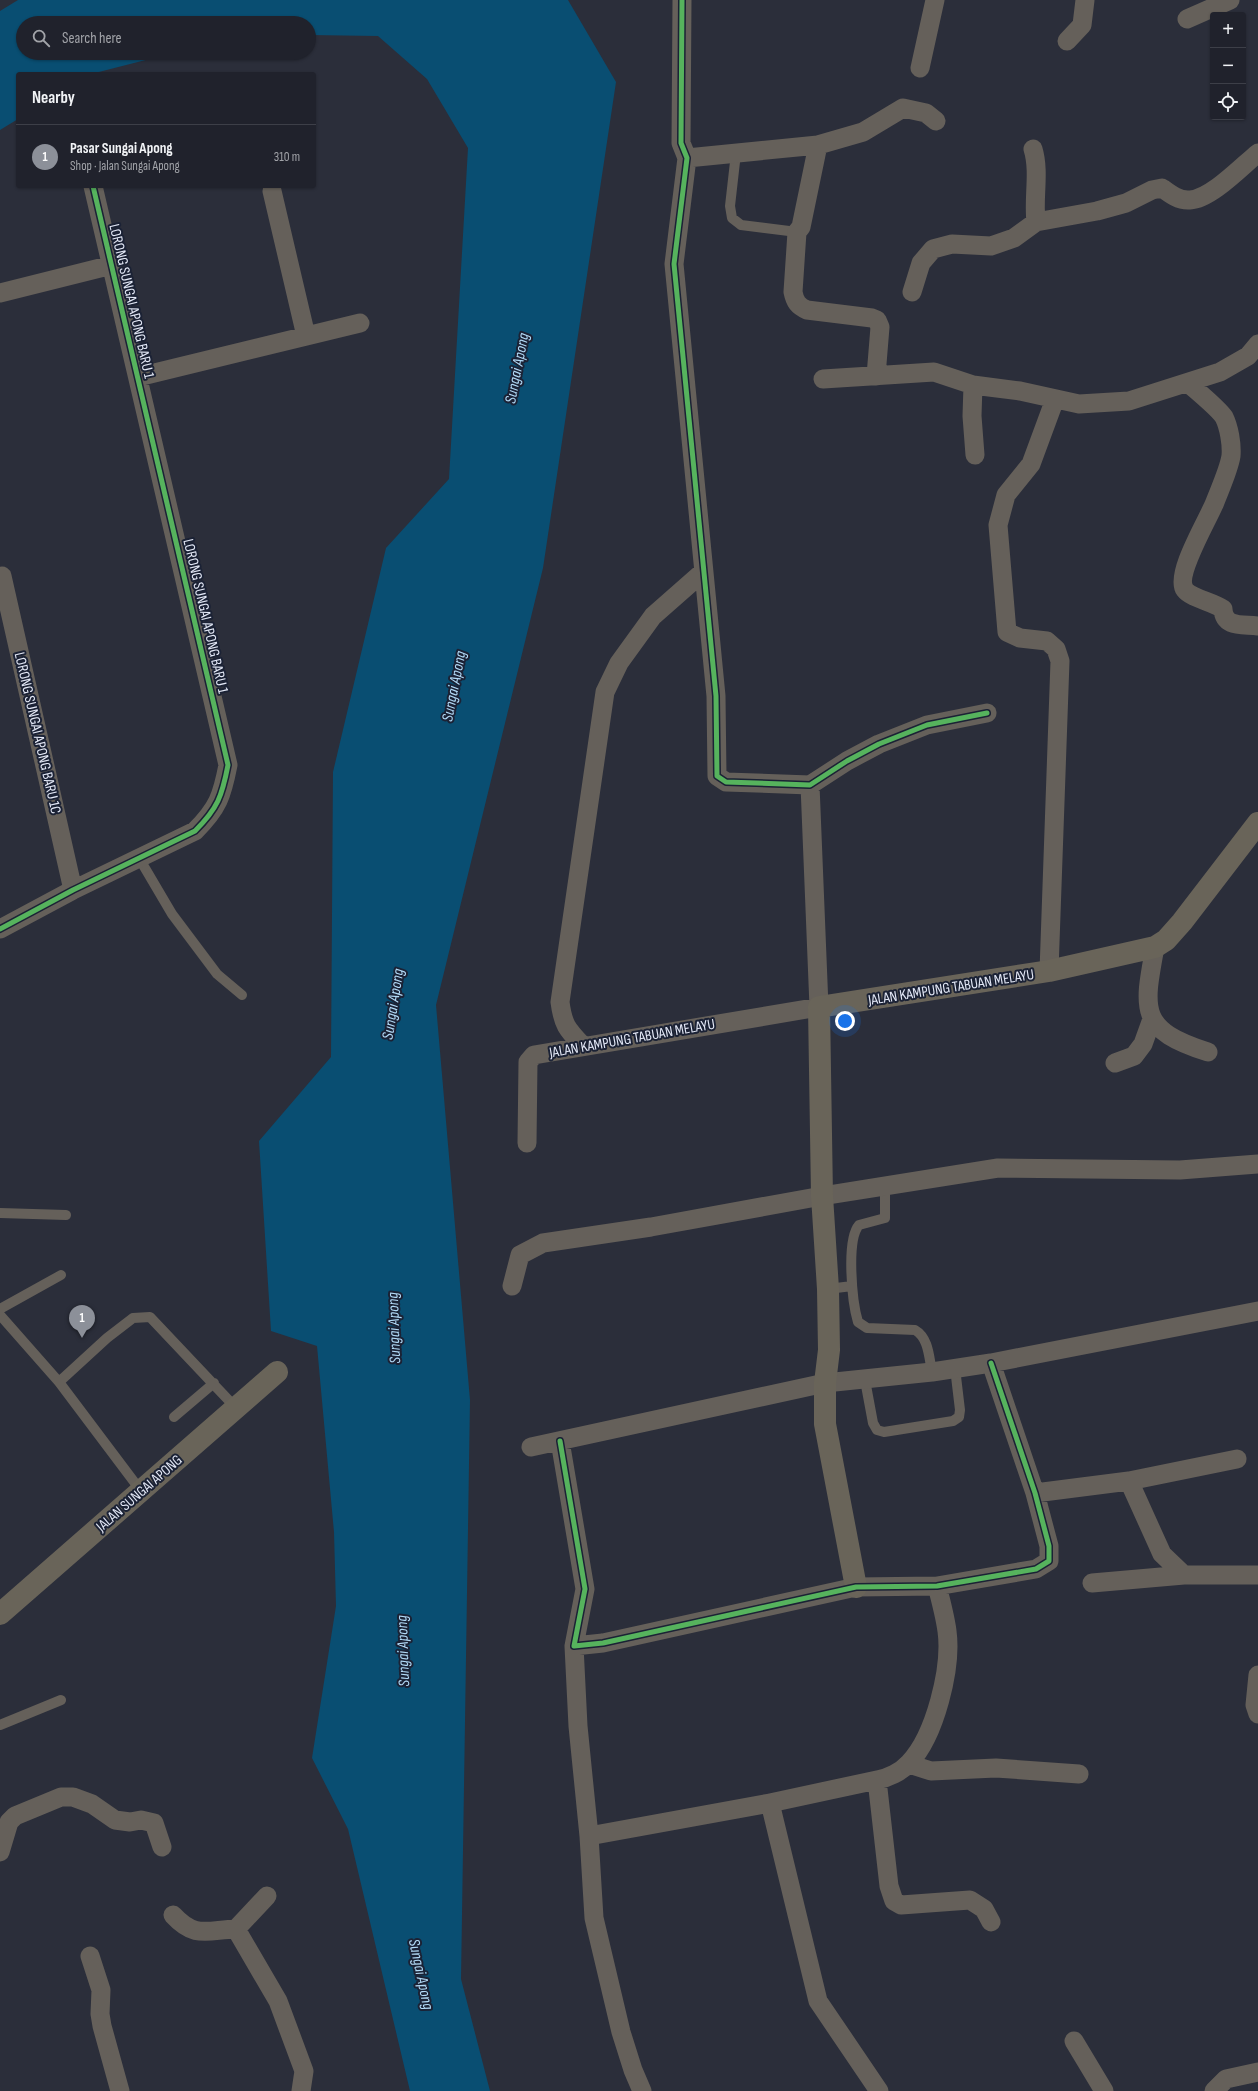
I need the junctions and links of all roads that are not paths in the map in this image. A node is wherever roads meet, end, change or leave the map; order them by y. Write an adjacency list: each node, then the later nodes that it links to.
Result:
1 (682, 0): 13 (street)
2 (935, 0): 7 (street)
3 (1085, 0): 6 (street)
4 (1230, 0): 5 (street)
5 (1187, 19)
6 (1067, 41)
7 (920, 68)
8 (936, 121): 9 (street)
9 (818, 144): 11 (street); 17 (street)
10 (1033, 149): 16 (street)
11 (736, 153): 13 (street); 17 (lane)
12 (1258, 153): 16 (street)
13 (687, 158): 31 (street)
14 (93, 188): 18 (street, LORONG SUNGAI APONG BARU 1)
15 (272, 191): 22 (street)
16 (1036, 222): 20 (street)
17 (797, 232): 24 (street)
18 (112, 265): 19 (street); 25 (street, LORONG SUNGAI APONG BARU 1)
19 (0, 292)
20 (912, 292)
21 (360, 322): 22 (street)
22 (306, 336): 25 (street)
23 (1258, 344): 27 (street)
24 (876, 376): 26 (street); 28 (street)
25 (138, 377): 37 (street, LORONG SUNGAI APONG BARU 1)
26 (823, 379)
27 (1188, 383): 29 (street); 33 (street)
28 (973, 385): 29 (street); 30 (street)
29 (1056, 399): 41 (street)
30 (975, 455)
31 (703, 572): 35 (street); 45 (street)
32 (2, 576): 38 (street, LORONG SUNGAI APONG BARU 1C)
33 (1258, 626)
34 (987, 713): 35 (street)
35 (810, 785): 43 (street)
36 (1258, 823): 40 (street, JALAN KAMPUNG TABUAN MELAYU)
37 (139, 858): 38 (street, LORONG SUNGAI APONG BARU 1); 42 (lane)
38 (73, 890): 39 (street, LORONG SUNGAI APONG BARU 1)
39 (0, 929)
40 (1155, 947): 41 (street, JALAN KAMPUNG TABUAN MELAYU); 44 (street)
41 (1049, 972): 43 (street, JALAN KAMPUNG TABUAN MELAYU)
42 (242, 995)
43 (819, 1007): 45 (street, JALAN KAMPUNG TABUAN MELAYU); 51 (street)
44 (1152, 1018): 46 (street); 47 (street)
45 (583, 1046): 48 (street, JALAN KAMPUNG TABUAN MELAYU)
46 (1208, 1052)
47 (1115, 1063)
48 (527, 1143)
49 (1258, 1164): 50 (street)
50 (885, 1186): 51 (street); 56 (lane)
51 (822, 1196): 55 (street); 57 (street)
52 (0, 1213): 53 (lane)
53 (66, 1215)
54 (61, 1275): 58 (lane)
55 (512, 1286)
56 (852, 1286): 57 (lane); 64 (lane)
57 (828, 1290): 67 (street)
58 (0, 1309)
59 (1258, 1311): 61 (street)
60 (0, 1315): 66 (lane)
61 (991, 1363): 62 (street); 76 (street)
62 (955, 1368): 64 (street); 65 (lane)
63 (277, 1372): 69 (street, JALAN SUNGAI APONG)
64 (932, 1372): 65 (street)
65 (865, 1380): 67 (street)
66 (59, 1382): 68 (lane); 75 (lane)
67 (825, 1382): 71 (street); 81 (street)
68 (214, 1383): 69 (lane); 70 (lane)
69 (236, 1408): 75 (street, JALAN SUNGAI APONG)
70 (174, 1417)
71 (560, 1441): 72 (street); 83 (street)
72 (531, 1447)
73 (1237, 1459): 74 (street)
74 (1129, 1481): 76 (street); 77 (street)
75 (141, 1491): 82 (street, JALAN SUNGAI APONG)
76 (1036, 1493): 80 (street)
77 (1184, 1575): 78 (street); 79 (street)
78 (1258, 1576)
79 (1092, 1584)
80 (937, 1586): 81 (street); 88 (street)
81 (856, 1587): 83 (street)
82 (0, 1614)
83 (574, 1646): 92 (street)
84 (1258, 1675): 86 (street)
85 (61, 1700): 87 (lane)
86 (1258, 1714)
87 (0, 1724)
88 (909, 1764): 89 (street); 90 (street)
89 (1079, 1774)
90 (877, 1780): 91 (street); 97 (street)
91 (770, 1803): 92 (street); 105 (street)
92 (590, 1836): 104 (street)
93 (162, 1847): 94 (street)
94 (0, 1852)
95 (267, 1896): 98 (street)
96 (173, 1915): 98 (street)
97 (991, 1922)
98 (236, 1929): 103 (street)
99 (90, 1956): 102 (street)
100 (1074, 2041): 106 (street)
101 (1258, 2072): 107 (street)
102 (120, 2091)
103 (301, 2091)
104 (642, 2091)
105 (878, 2091)
106 (1104, 2091)
107 (1214, 2091)

